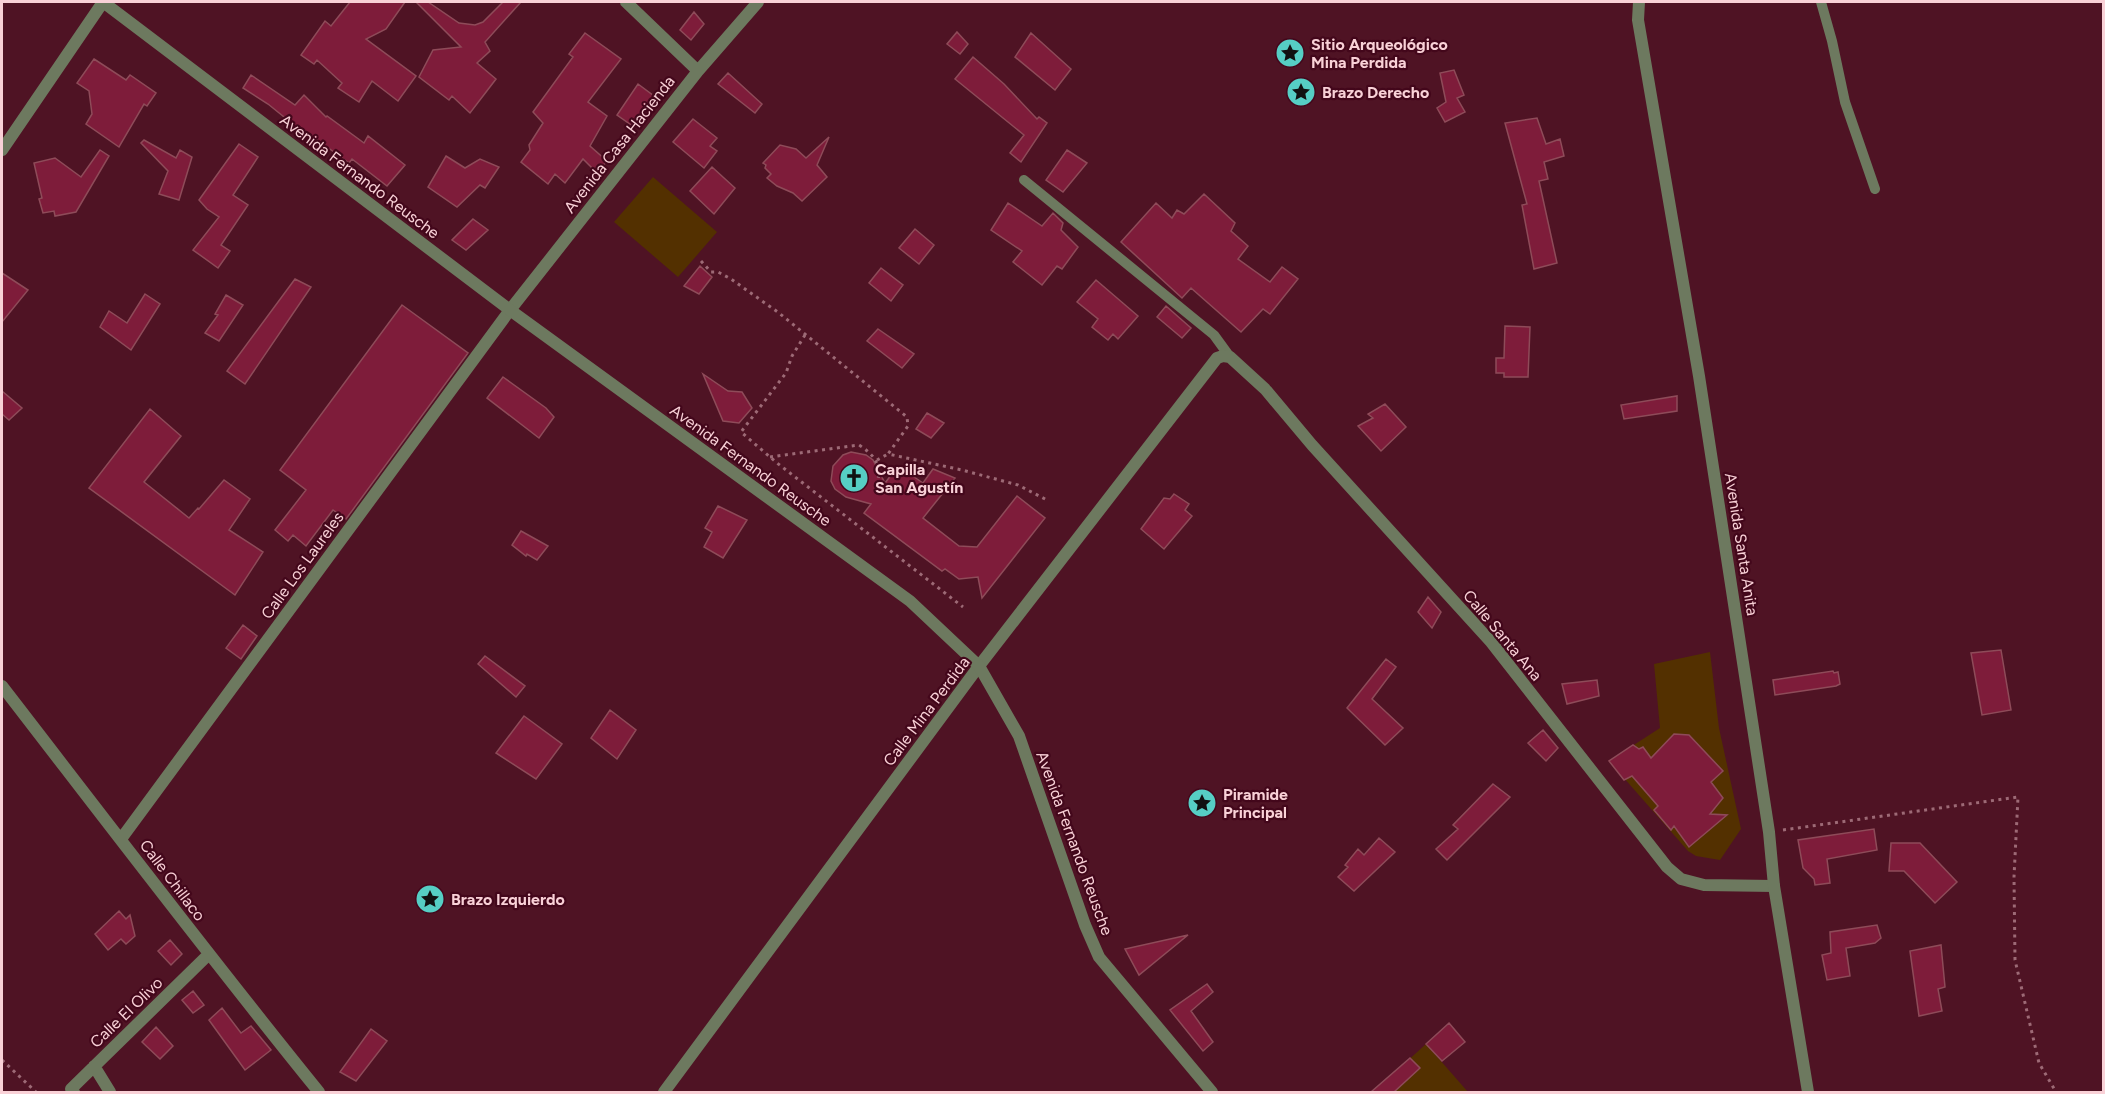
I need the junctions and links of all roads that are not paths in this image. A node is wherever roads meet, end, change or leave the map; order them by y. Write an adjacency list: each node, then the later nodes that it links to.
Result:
1 (103, 2): 7 (street); 10 (street, Avenida Fernando Reusche)
2 (626, 2): 6 (street)
3 (758, 2): 6 (street, Avenida Casa Hacienda)
4 (1639, 2): 15 (street, Avenida Santa Anita)
5 (1821, 2): 9 (lane)
6 (698, 71): 10 (street, Avenida Casa Hacienda)
7 (2, 150)
8 (1024, 180): 11 (lane)
9 (1875, 189)
10 (510, 310): 12 (street, Avenida Fernando Reusche); 14 (street, Calle Los Laureles)
11 (1227, 357): 12 (street, Calle Mina Perdida); 15 (street, Calle Santa Ana)
12 (980, 666): 21 (street, Calle Mina Perdida); 22 (street, Avenida Fernando Reusche)
13 (2, 686): 14 (street, Calle Chillaco)
14 (121, 839): 16 (street, Calle Chillaco)
15 (1774, 886): 23 (street, Avenida Santa Anita)
16 (208, 955): 17 (street, Calle El Olivo); 20 (street, Calle Chillaco)
17 (94, 1066): 18 (street, Calle El Olivo); 19 (street)
18 (71, 1091)
19 (110, 1092)
20 (319, 1092)
21 (664, 1092)
22 (1212, 1092)
23 (1809, 1092)

